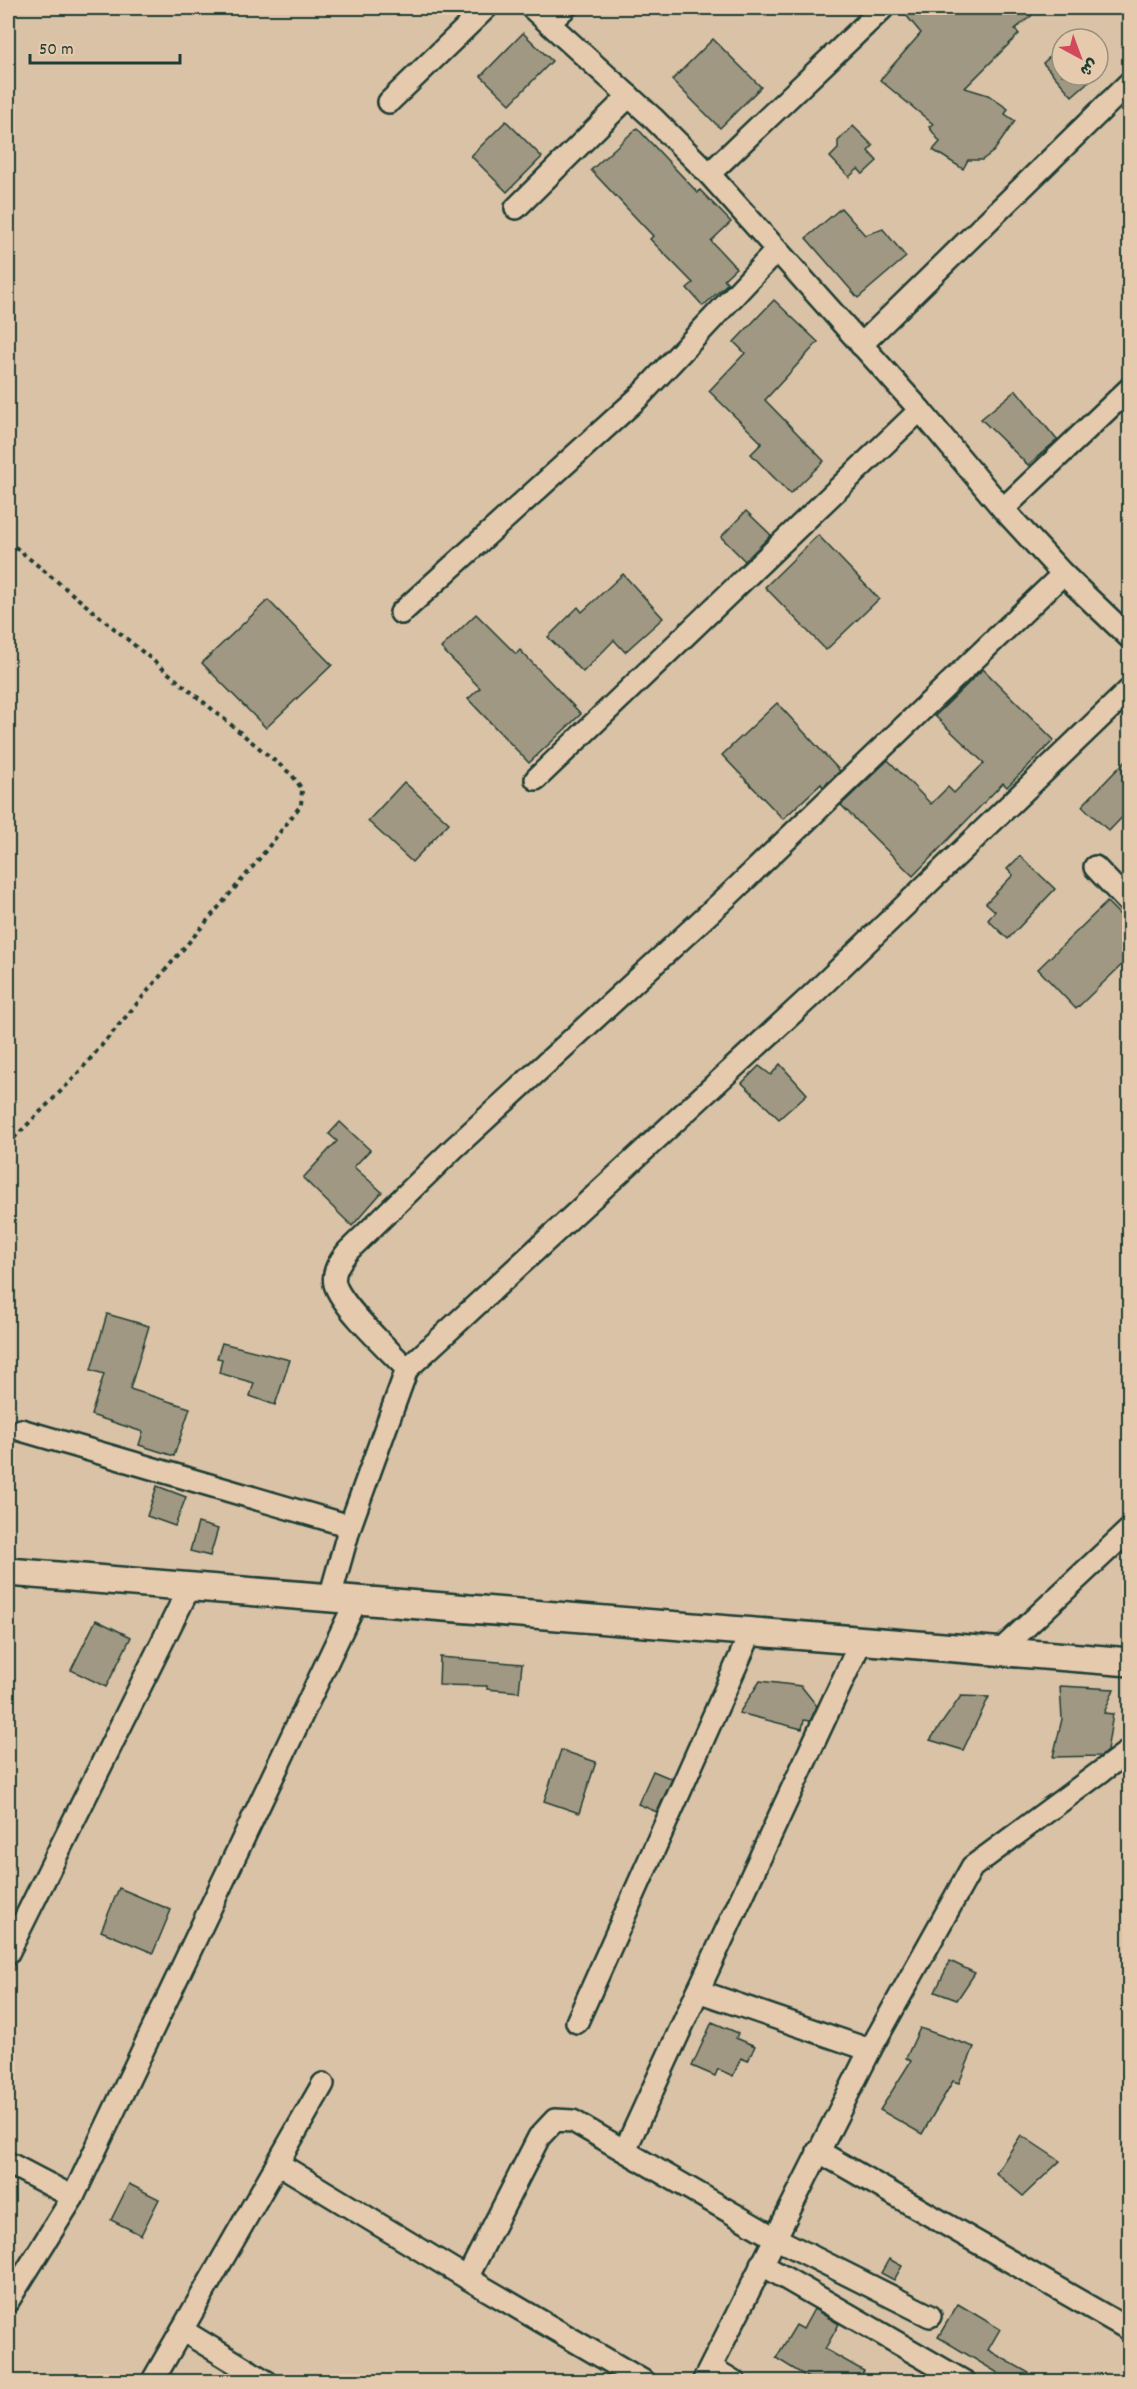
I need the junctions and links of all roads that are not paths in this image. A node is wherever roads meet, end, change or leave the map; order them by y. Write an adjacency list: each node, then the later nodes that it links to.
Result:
1 (486, 8): 8 (street)
2 (532, 8): 5 (street)
3 (565, 8): 5 (street)
4 (883, 8): 9 (street)
5 (549, 23): 7 (street)
6 (1130, 82): 12 (street)
7 (629, 96): 9 (street); 10 (street)
8 (389, 102)
9 (709, 174): 11 (street)
10 (516, 208)
11 (777, 251): 12 (street); 17 (street)
12 (861, 345): 14 (street)
13 (1130, 388): 15 (street)
14 (920, 410): 15 (street); 20 (street)
15 (1003, 509): 16 (street)
16 (1063, 574): 18 (street); 23 (street)
17 (401, 613)
18 (1130, 638)
19 (1130, 689): 23 (street)
20 (536, 779)
21 (1095, 867): 22 (street)
22 (1130, 904)
23 (407, 1369): 25 (street)
24 (21, 1430): 25 (street)
25 (350, 1526): 29 (street)
26 (1130, 1529): 33 (street)
27 (8, 1572): 28 (main road)
28 (190, 1586): 29 (main road); 36 (street)
29 (330, 1597): 30 (main road)
30 (357, 1599): 31 (main road); 45 (street)
31 (751, 1632): 32 (main road); 38 (street)
32 (861, 1641): 33 (main road); 37 (street)
33 (1000, 1651): 34 (main road)
34 (1130, 1662)
35 (1130, 1750): 39 (street)
36 (8, 1953)
37 (698, 1991): 39 (street); 41 (street)
38 (577, 2022)
39 (870, 2050): 42 (street)
40 (323, 2084): 44 (street)
41 (625, 2150): 46 (street); 48 (street)
42 (818, 2151): 46 (street); 52 (street)
43 (8, 2163): 45 (street)
44 (279, 2164): 48 (street); 51 (street)
45 (73, 2197): 49 (street)
46 (775, 2238): 47 (street); 50 (street)
47 (761, 2264): 53 (street); 58 (street)
48 (467, 2278): 56 (street)
49 (8, 2301)
50 (930, 2316)
51 (182, 2330): 54 (street); 55 (street)
52 (1130, 2330)
53 (708, 2375): 57 (street)
54 (152, 2382)
55 (267, 2382)
56 (645, 2382)
57 (735, 2382)
58 (964, 2382)

